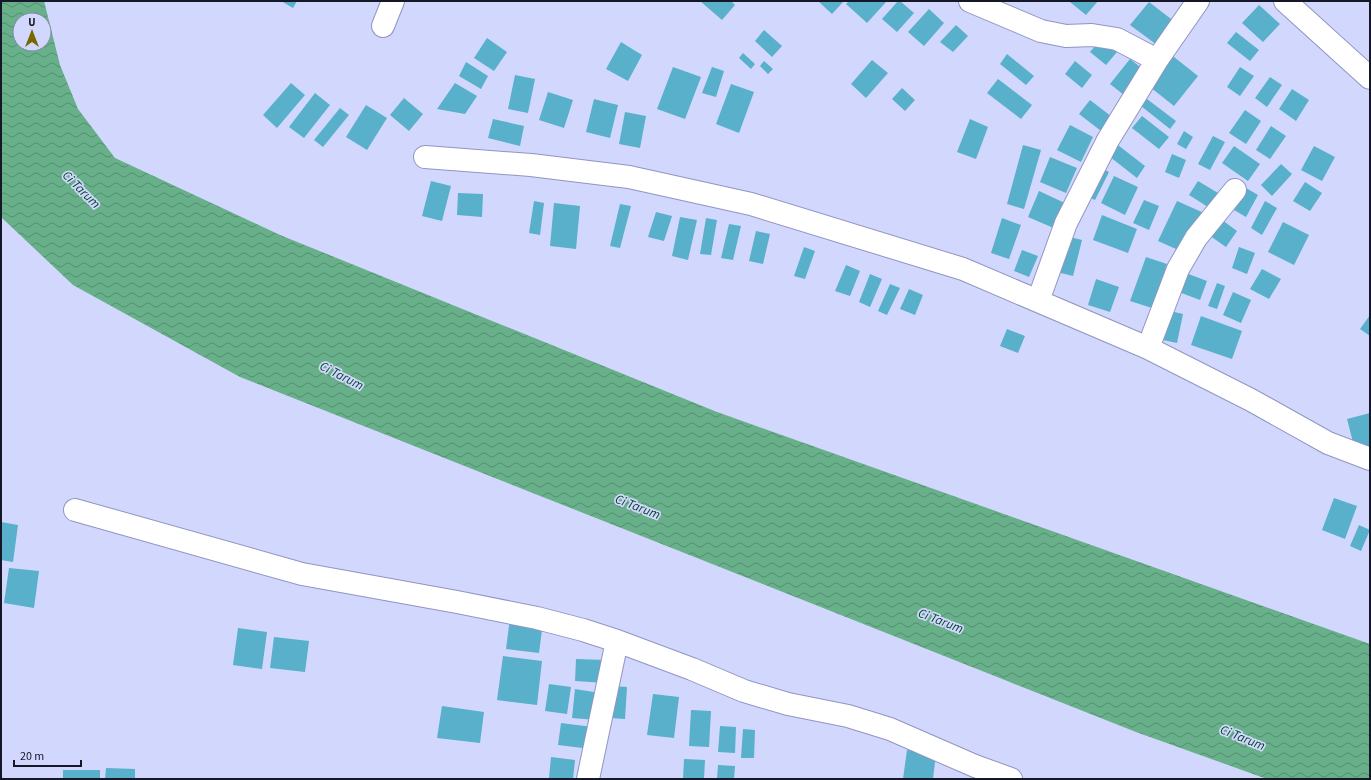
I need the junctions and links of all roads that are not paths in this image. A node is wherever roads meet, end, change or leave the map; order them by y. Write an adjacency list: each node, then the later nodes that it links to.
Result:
1 (393, 1): 5 (street)
2 (970, 1): 6 (street)
3 (1198, 1): 6 (street)
4 (1285, 1): 7 (street)
5 (383, 26)
6 (1157, 60): 10 (street)
7 (1370, 78)
8 (425, 158): 10 (street)
9 (1235, 190): 11 (street)
10 (1038, 301): 11 (street)
11 (1148, 348): 12 (street)
12 (1370, 459)
13 (75, 510): 14 (street)
14 (618, 641): 15 (street); 16 (street)
15 (588, 779)
16 (1011, 779)

